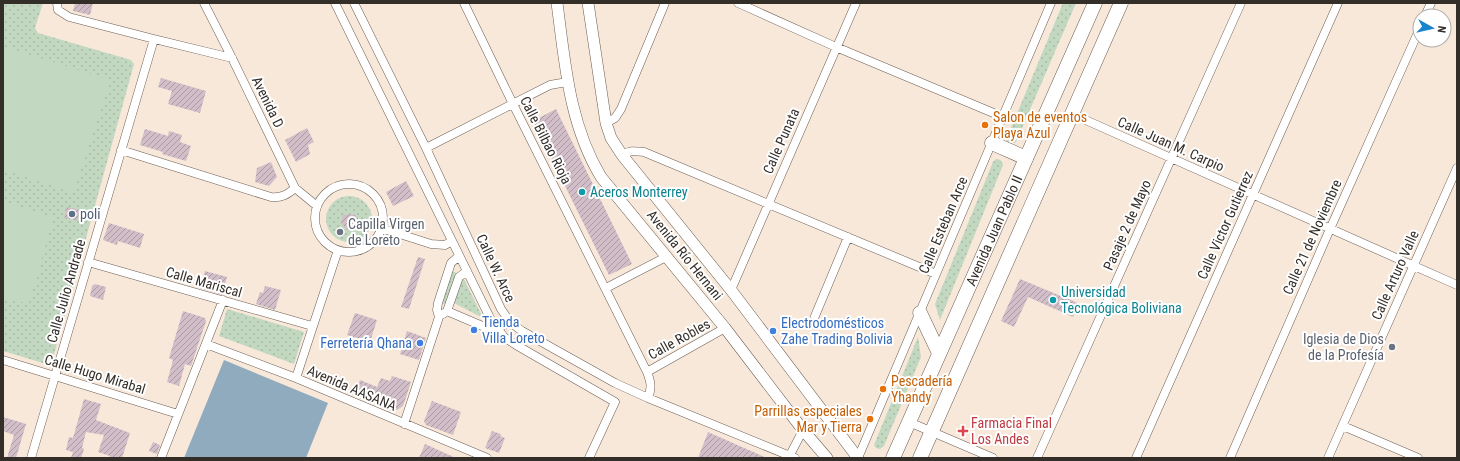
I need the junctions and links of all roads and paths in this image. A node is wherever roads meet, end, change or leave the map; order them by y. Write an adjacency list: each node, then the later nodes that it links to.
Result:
1 (57, 3): 16 (street)
2 (335, 3): 39 (street, Calle W. Arce)
3 (354, 3): 26 (street, Calle W. Arce)
4 (464, 3): 21 (street, Calle Bilbao Rioja)
5 (557, 3): 20 (street, Avenida Río Hernani)
6 (588, 3): 24 (street, Avenida Río Hernani)
7 (665, 3): 24 (street)
8 (738, 3): 18 (street)
9 (856, 3): 18 (street, Calle Punata)
10 (1051, 3): 23 (street, Calle Esteban Arce)
11 (1095, 3): 29 (highway, Avenida Juan Pablo II)
12 (1121, 3): 22 (highway, Avenida Juan Pablo II)
13 (1241, 3): 30 (street, Pasaje 2 de Mayo)
14 (1338, 3): 33 (street, Calle Victor Gutierrez)
15 (205, 4): 19 (street, Avenida D)
16 (154, 39): 19 (street); 27 (street, Calle Julio Andrade)
17 (1412, 46): 37 (street, Calle 21 de Noviembre)
18 (836, 47): 23 (street); 34 (street, Calle Punata)
19 (232, 58): 32 (street, Avenida D)
20 (567, 82): 21 (street); 42 (street, Avenida Río Hernani)
21 (513, 104): 26 (street); 48 (street, Calle Bilbao Rioja)
22 (1072, 114): 30 (street, Calle Juan M. Carpio); 71 (highway, Avenida Juan Pablo II)
23 (1003, 117): 25 (street, Calle Esteban Arce)
24 (606, 123): 28 (street, Avenida Río Hernani)
25 (992, 143): 29 (highway); 46 (street, Calle Esteban Arce)
26 (426, 148): 55 (street, Calle W. Arce)
27 (121, 150): 32 (street); 43 (street, Calle Julio Andrade)
28 (622, 155): 34 (street); 49 (street, Avenida Río Hernani)
29 (1026, 158): 60 (highway, Avenida Juan Pablo II)
30 (1171, 158): 33 (street, Calle Juan M. Carpio); 82 (street, Pasaje 2 de Mayo)
31 (1457, 168): 44 (street, Calle Arturo Valle)
32 (295, 188): 35 (street, Avenida D)
33 (1253, 194): 37 (street, Calle Juan M. Carpio); 83 (street, Calle Victor Gutierrez)
34 (768, 204): 38 (street); 49 (street, Calle Punata)
35 (317, 206): 36 (street); 40 (street)
36 (381, 228): 39 (street); 40 (street)
37 (1330, 229): 44 (street, Calle Juan M. Carpio); 84 (street, Calle 21 de Noviembre)
38 (848, 237): 46 (street); 53 (street)
39 (452, 242): 41 (street, Calle W. Arce)
40 (338, 250): 56 (street)
41 (460, 256): 45 (street, Calle W. Arce); 54 (street)
42 (666, 257): 48 (street); 58 (street, Avenida Río Hernani)
43 (88, 262): 50 (street, Calle Mariscal); 63 (street, Calle Julio Andrade)
44 (1414, 266): 47 (street, Calle Juan M. Carpio); 69 (street, Calle Arturo Valle)
45 (467, 271): 51 (street); 57 (street, Calle W. Arce)
46 (936, 274): 52 (street, Calle Esteban Arce)
47 (1457, 285)
48 (606, 288): 62 (street, Calle Bilbao Rioja)
49 (731, 290): 78 (street, Avenida Río Hernani)
50 (223, 300): 56 (street, Calle Mariscal); 59 (street)
51 (447, 311): 54 (street); 57 (street)
52 (920, 313): 60 (highway); 78 (street, Calle Esteban Arce)
53 (815, 316)
54 (439, 317): 68 (street)
55 (510, 322): 57 (street); 65 (street, Calle W. Arce)
56 (312, 326): 64 (street)
57 (497, 328): 76 (street, Calle W. Arce)
58 (725, 328): 62 (street, Calle Robles); 70 (street, Avenida Río Hernani)
59 (206, 344): 64 (street, Avenida AASANA); 66 (street)
60 (939, 353): 67 (highway, Avenida Juan Pablo II)
61 (3, 360): 63 (street, Calle Hugo Mirabal)
62 (647, 372): 65 (street, Calle Bilbao Rioja)
63 (55, 376): 66 (street, Calle Hugo Mirabal); 73 (street, Calle Julio Andrade)
64 (296, 378): 68 (street, Avenida AASANA)
65 (648, 398): 72 (street, Calle W. Arce)
66 (178, 414): 74 (street)
67 (909, 422): 71 (street); 79 (highway, Avenida Juan Pablo II)
68 (404, 424): 75 (street, Avenida AASANA)
69 (1343, 426): 85 (street, Calle Arturo Valle); 86 (street)
70 (803, 430): 72 (street); 77 (street, Avenida Río Hernani)
71 (931, 432): 80 (highway, Avenida Juan Pablo II); 81 (street)
72 (792, 457)
73 (31, 458)
74 (161, 458)
75 (487, 458)
76 (589, 458)
77 (826, 458)
78 (858, 458)
79 (893, 458)
80 (920, 458)
81 (993, 458)
82 (1037, 458)
83 (1136, 458)
84 (1230, 458)
85 (1328, 458)
86 (1418, 458)

